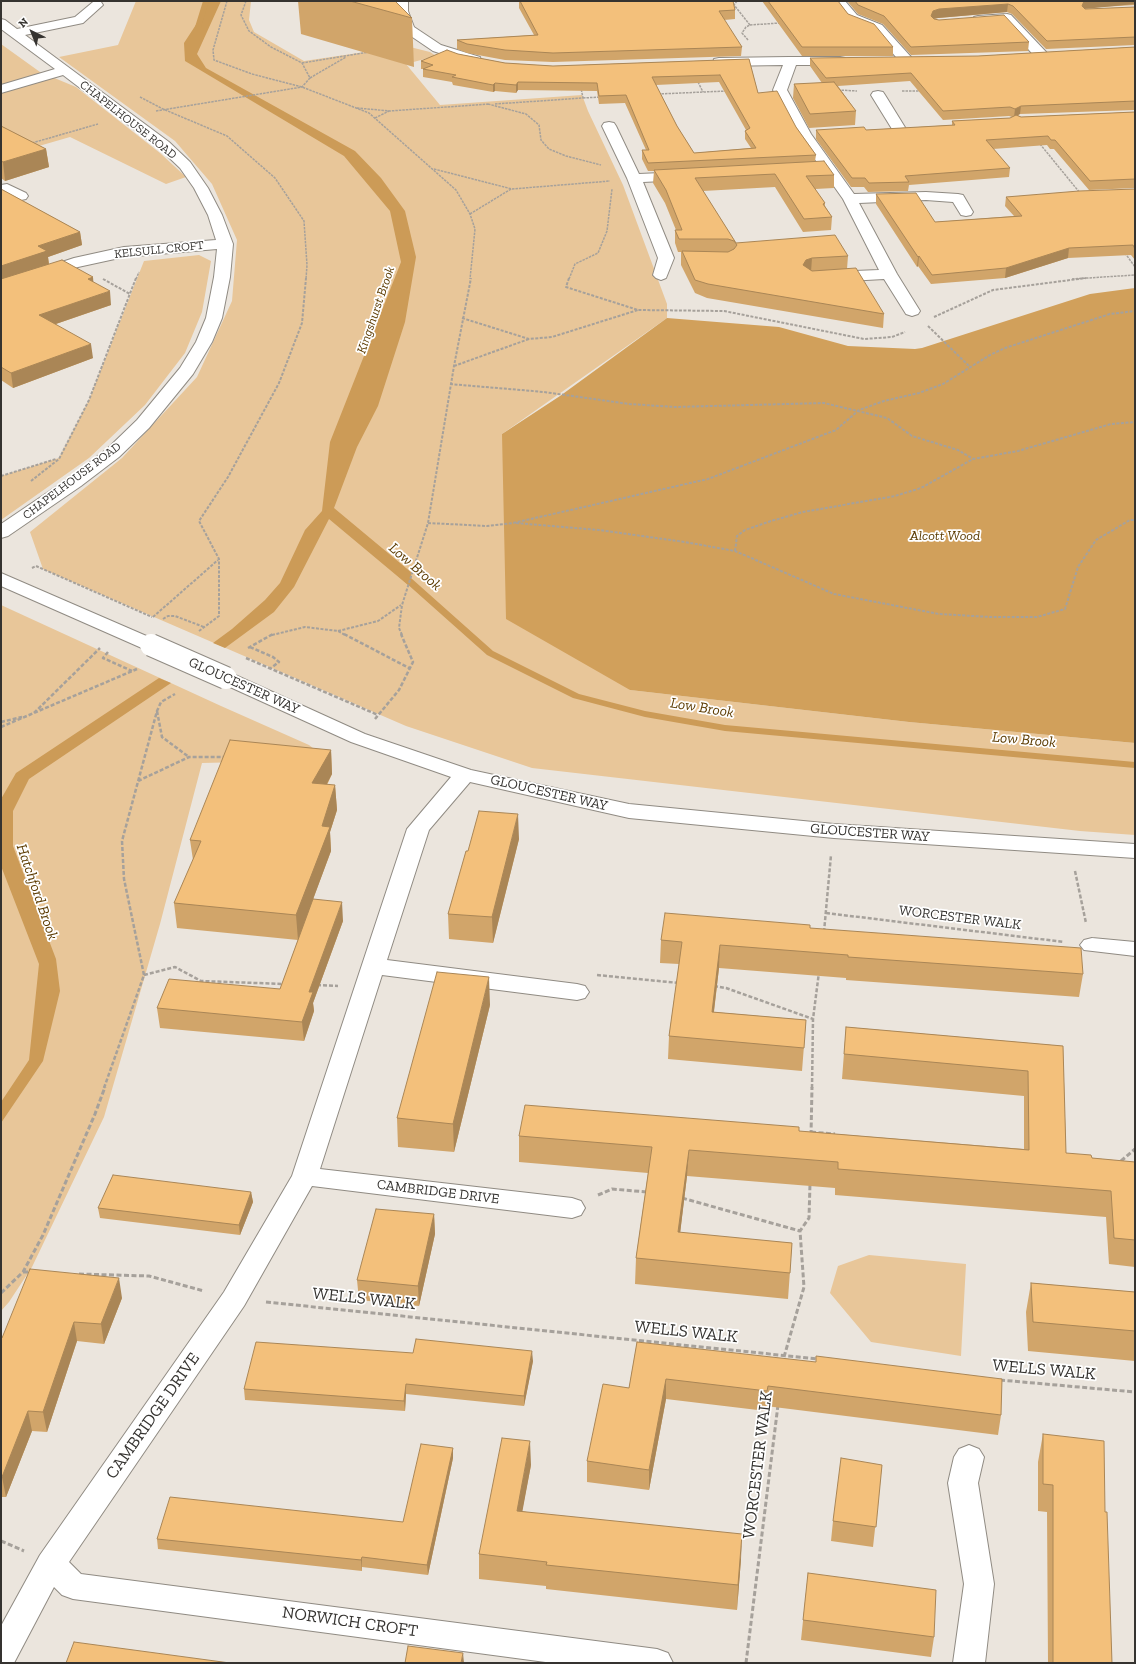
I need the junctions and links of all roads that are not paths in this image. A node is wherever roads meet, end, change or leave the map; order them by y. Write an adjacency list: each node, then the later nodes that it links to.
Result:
1 (838, 1): 12 (street)
2 (97, 5): 7 (street)
3 (402, 6): 4 (street); 16 (street)
4 (388, 12)
5 (969, 21): 10 (street)
6 (1, 23): 7 (street, CHAPELHOUSE ROAD)
7 (14, 33): 18 (street, CHAPELHOUSE ROAD)
8 (1057, 55): 10 (street)
9 (1028, 56): 10 (street)
10 (1042, 56)
11 (891, 60): 12 (street)
12 (906, 60): 13 (street)
13 (922, 60)
14 (789, 61): 15 (street); 17 (street); 26 (street)
15 (852, 61)
16 (485, 62)
17 (688, 63)
18 (64, 71): 19 (street); 35 (street, CHAPELHOUSE ROAD)
19 (1, 89)
20 (878, 95): 21 (street)
21 (896, 123): 23 (street); 24 (street)
22 (609, 126): 30 (street)
23 (914, 128)
24 (883, 130)
25 (820, 133): 26 (street)
26 (804, 134): 27 (street)
27 (828, 168): 28 (street); 33 (street)
28 (812, 169)
29 (696, 175): 30 (street)
30 (634, 178): 36 (street)
31 (1, 190): 32 (street)
32 (21, 196)
33 (850, 199): 34 (street); 39 (street)
34 (966, 212)
35 (226, 244): 42 (street, KELSULL CROFT); 44 (street, CHAPELHOUSE ROAD)
36 (666, 258): 37 (street); 40 (street)
37 (681, 258)
38 (1, 274): 42 (street)
39 (889, 274): 41 (street); 43 (street)
40 (661, 275)
41 (819, 278)
42 (8, 284)
43 (912, 311)
44 (1, 532)
45 (1, 578): 46 (street, GLOUCESTER WAY, bridge)
46 (465, 775): 47 (street, GLOUCESTER WAY); 50 (street, CAMBRIDGE DRIVE)
47 (1135, 851)
48 (1092, 945): 49 (street)
49 (1135, 949)
50 (370, 977): 51 (street); 52 (street, CAMBRIDGE DRIVE)
51 (577, 992)
52 (305, 1176): 53 (street, CAMBRIDGE DRIVE); 55 (street, CAMBRIDGE DRIVE)
53 (572, 1208)
54 (969, 1457): 58 (street)
55 (51, 1564): 56 (street, CAMBRIDGE DRIVE); 57 (street, NORWICH CROFT)
56 (1, 1656)
57 (657, 1663)
58 (970, 1663)

